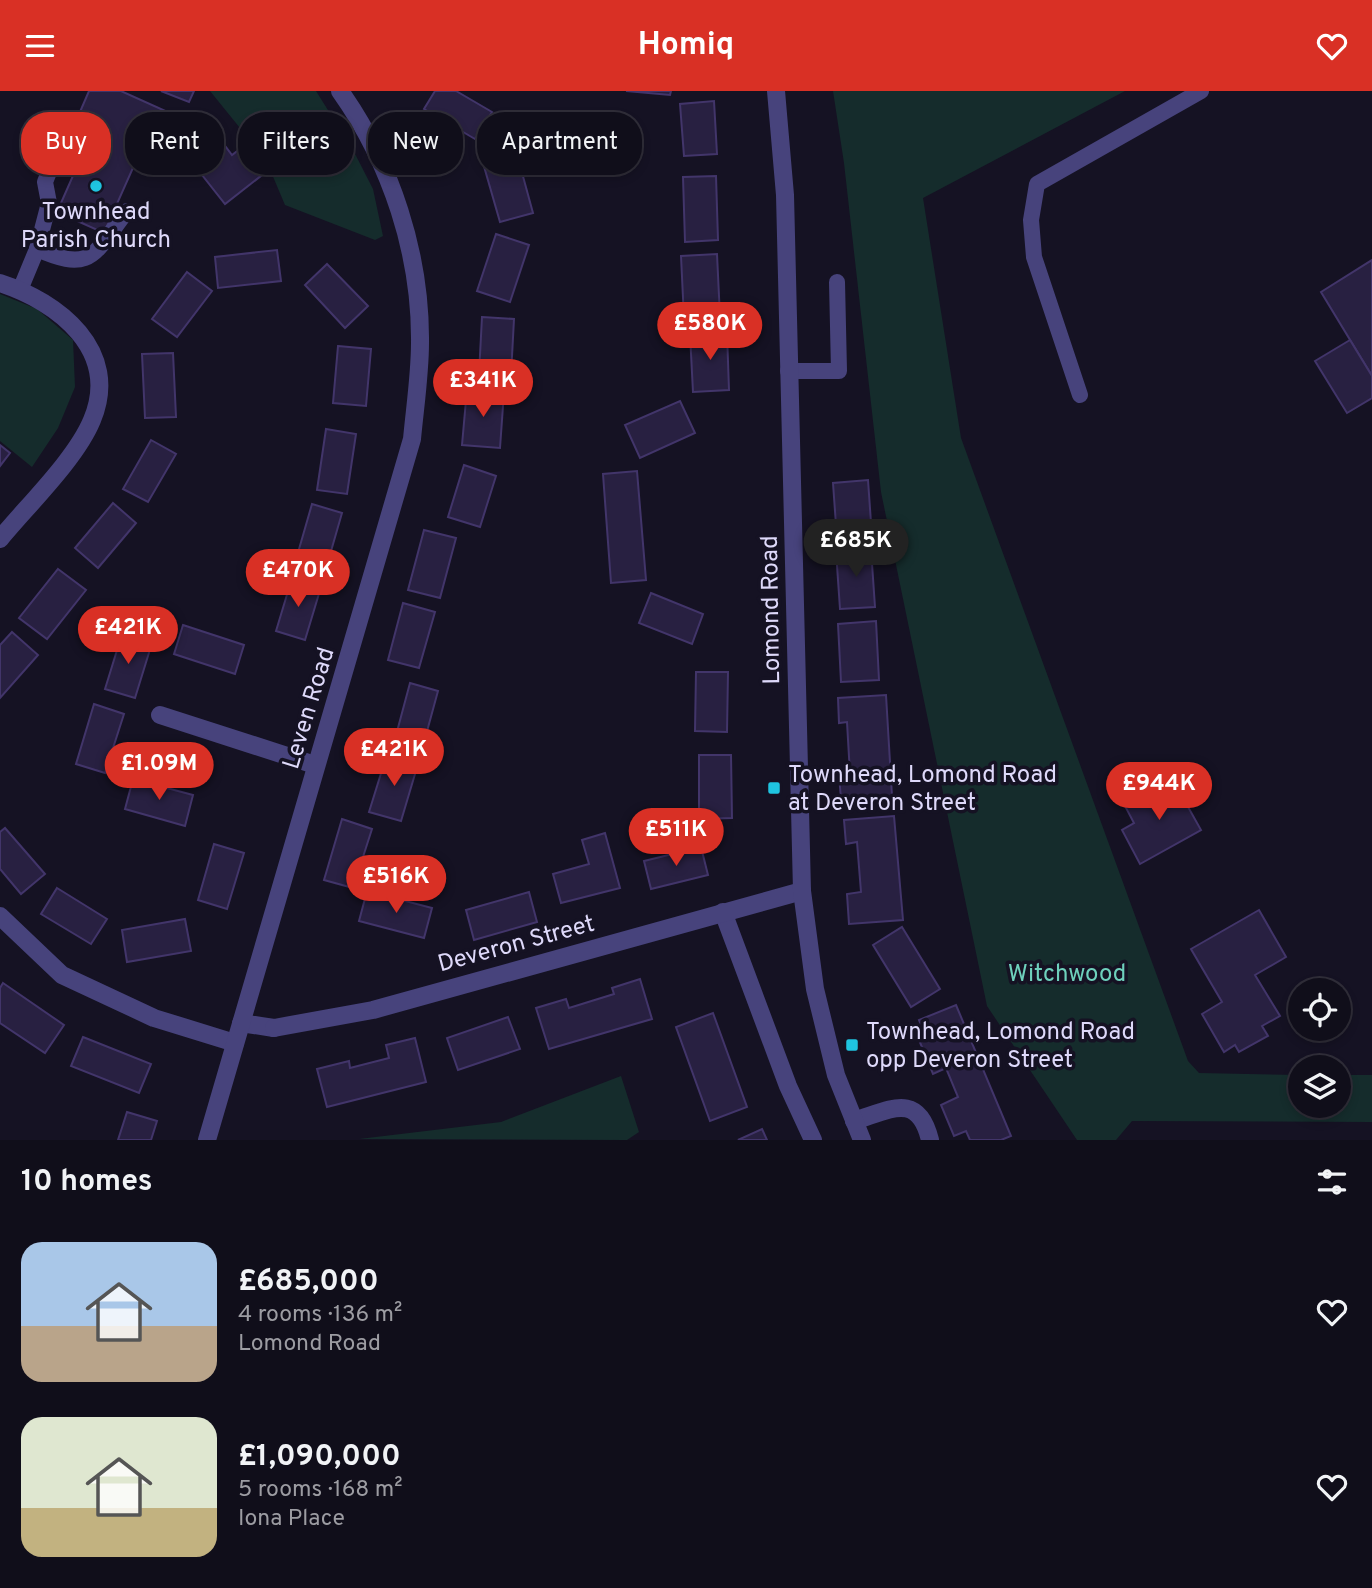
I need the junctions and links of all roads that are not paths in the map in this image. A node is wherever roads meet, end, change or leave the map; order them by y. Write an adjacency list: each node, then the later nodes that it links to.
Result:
1 (340, 91): 14 (street, Leven Road)
2 (776, 91): 10 (street, Lomond Road)
3 (1201, 91): 11 (lane)
4 (48, 175): 6 (lane)
5 (127, 211): 6 (lane)
6 (37, 249): 9 (lane)
7 (837, 282): 10 (lane)
8 (0, 283): 9 (street)
9 (20, 290): 12 (street)
10 (788, 371): 15 (street, Lomond Road)
11 (1080, 395)
12 (0, 539)
13 (160, 715): 14 (street)
14 (315, 765): 18 (street, Leven Road)
15 (802, 891): 16 (street, Deveron Street); 20 (street, Lomond Road)
16 (723, 912): 18 (street, Deveron Street); 22 (street)
17 (0, 916): 19 (street)
18 (241, 1023): 19 (street, Leven Road)
19 (235, 1043): 21 (street, Leven Road)
20 (855, 1122): 23 (street, Lomond Road); 24 (street)
21 (207, 1140)
22 (813, 1140)
23 (862, 1140)
24 (930, 1140)

